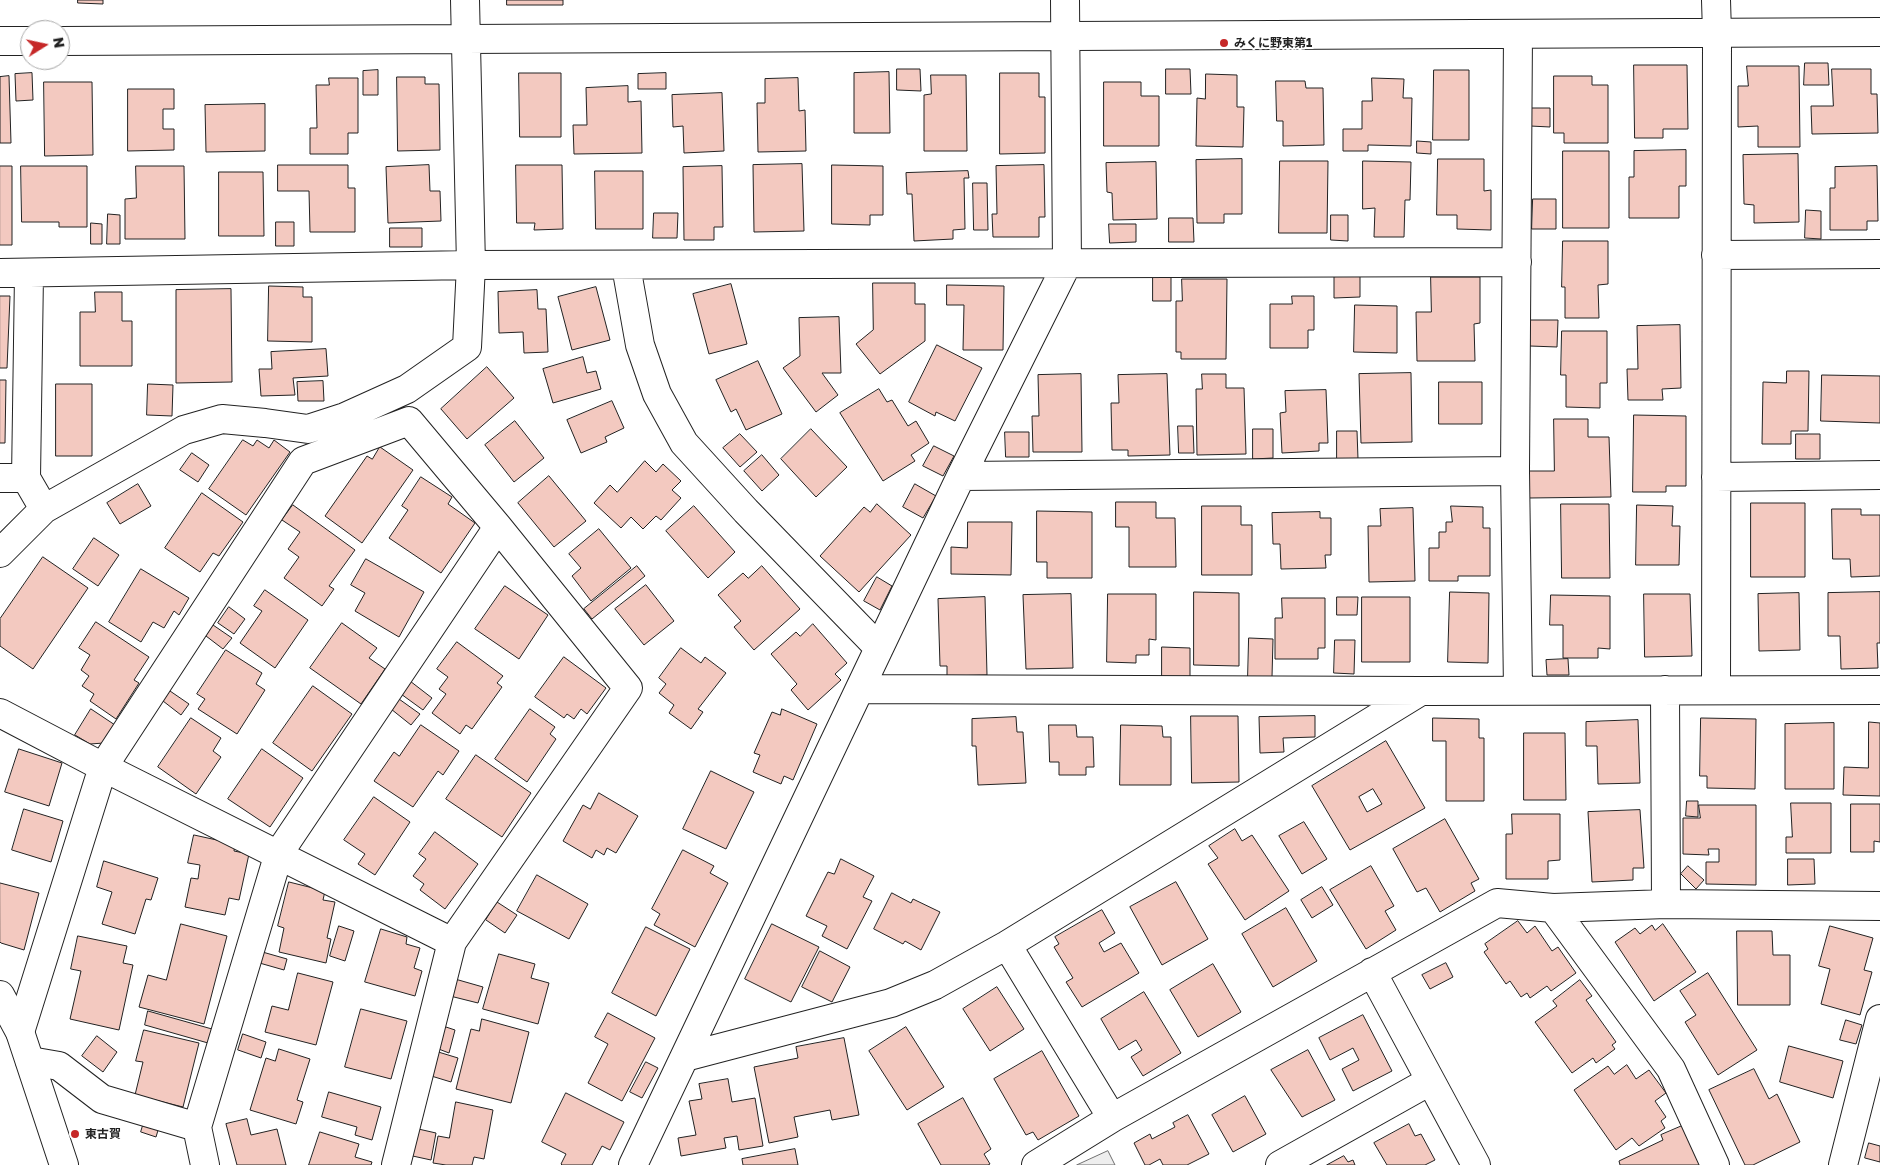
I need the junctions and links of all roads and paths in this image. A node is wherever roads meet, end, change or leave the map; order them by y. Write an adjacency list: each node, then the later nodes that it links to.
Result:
1 (465, 0): 8 (street)
2 (1065, 0): 7 (street)
3 (1716, 0): 5 (street)
4 (1880, 32): 5 (street)
5 (1717, 33): 6 (street); 13 (street)
6 (1518, 34): 7 (street); 14 (street)
7 (1065, 36): 8 (street); 15 (street)
8 (465, 39): 11 (street); 16 (street)
9 (0, 41): 10 (street)
10 (20, 41)
11 (70, 41)
12 (1880, 254): 13 (street)
13 (1716, 255): 23 (street)
14 (1517, 262): 15 (street); 20 (street)
15 (1067, 264): 17 (street); 22 (street)
16 (471, 266): 17 (street); 19 (street); 25 (street)
17 (626, 266): 28 (street)
18 (0, 273): 19 (street)
19 (29, 274): 24 (street)
20 (1515, 471): 22 (street); 30 (street)
21 (1880, 475): 23 (street)
22 (961, 476): 28 (street)
23 (1716, 477): 32 (street)
24 (13, 478): 25 (street)
25 (44, 508): 27 (street)
26 (498, 528): 36 (street); 37 (street); 41 (street)
27 (0, 553)
28 (880, 648): 29 (street)
29 (860, 689): 34 (street); 47 (street)
30 (1518, 690): 31 (street); 34 (street)
31 (1665, 690): 32 (street); 38 (street)
32 (1716, 690): 33 (street)
33 (1880, 690)
34 (1421, 691): 42 (street)
35 (0, 713): 36 (street)
36 (103, 767): 37 (street); 46 (street)
37 (278, 853): 41 (street); 51 (street)
38 (1666, 904): 39 (street); 40 (street)
39 (1880, 906)
40 (1553, 908): 43 (street); 59 (street)
41 (452, 942): 54 (street)
42 (1007, 945): 47 (street); 50 (street)
43 (1372, 972): 49 (street); 50 (street)
44 (0, 996): 46 (street)
45 (1880, 1019): 60 (street)
46 (20, 1032): 48 (street)
47 (685, 1057): 55 (street)
48 (30, 1061): 51 (street); 52 (street)
49 (1430, 1081): 57 (street); 58 (street)
50 (1112, 1118): 56 (street)
51 (197, 1127): 53 (street)
52 (64, 1165)
53 (206, 1165)
54 (396, 1165)
55 (633, 1165)
56 (1036, 1165)
57 (1280, 1165)
58 (1476, 1165)
59 (1715, 1165)
60 (1843, 1165)

